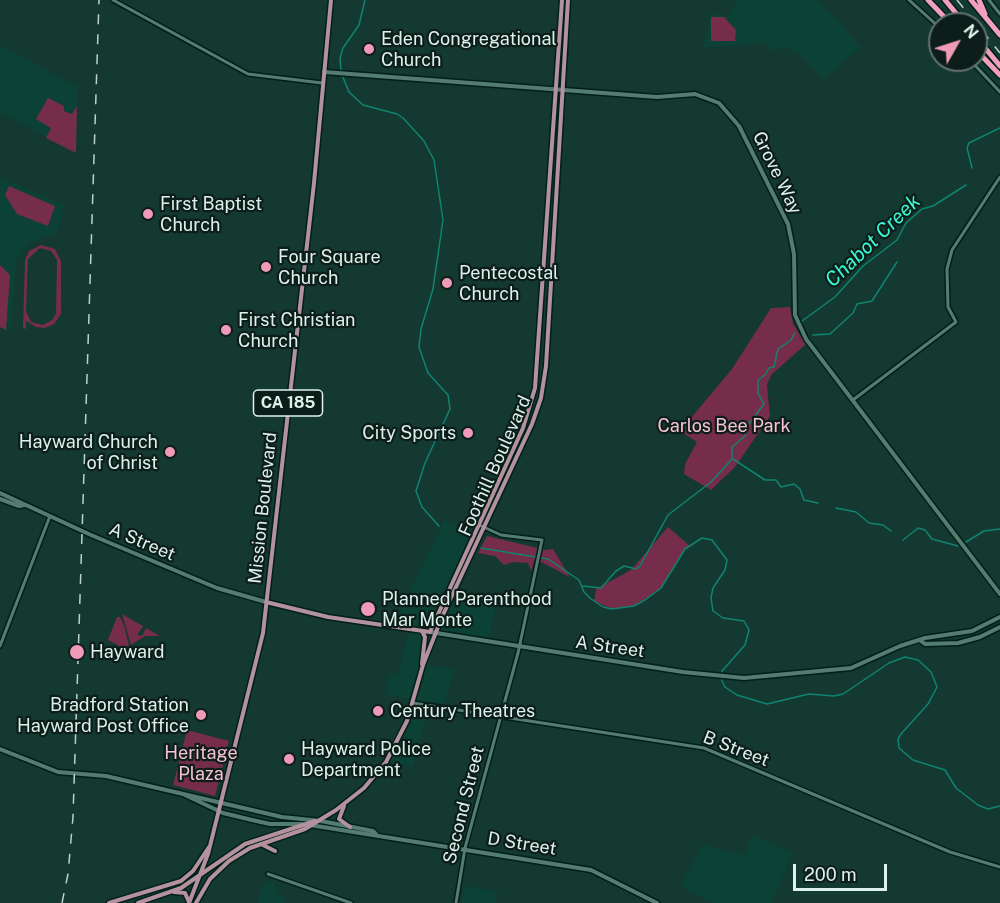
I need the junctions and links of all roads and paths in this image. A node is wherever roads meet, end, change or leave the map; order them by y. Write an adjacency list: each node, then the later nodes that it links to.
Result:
1 (113, 0): 23 (street)
2 (331, 0): 20 (main road, Mission Boulevard / CA 185)
3 (562, 0): 24 (main road, Foothill Boulevard)
4 (568, 0): 25 (main road, Foothill Boulevard)
5 (909, 0): 14 (street)
6 (928, 0): 10 (highway)
7 (945, 0): 11 (highway)
8 (971, 0): 12 (highway)
9 (990, 0): 13 (street)
10 (940, 12)
11 (955, 12)
12 (982, 12)
13 (1000, 14)
14 (928, 17)
15 (988, 19): 16 (highway)
16 (1000, 35)
17 (988, 52): 19 (highway)
18 (988, 62): 22 (highway)
19 (1000, 66)
20 (323, 72): 23 (main road, Mission Boulevard / CA 185); 24 (main road, Grove Way)
21 (981, 72): 26 (street)
22 (1000, 75)
23 (322, 83): 36 (main road, Mission Boulevard / CA 185)
24 (556, 89): 25 (main road, Grove Way); 33 (main road, Foothill Boulevard)
25 (564, 90): 28 (main road, Grove Way); 34 (main road, Foothill Boulevard)
26 (1000, 92)
27 (1000, 177): 28 (street)
28 (853, 400): 35 (main road, Grove Way)
29 (0, 493): 31 (main road, A Street)
30 (0, 499): 31 (main road, A Street)
31 (25, 505): 32 (main road, A Street)
32 (50, 516): 36 (main road, A Street); 42 (street)
33 (477, 524): 34 (street); 40 (main road, Foothill Boulevard)
34 (484, 526): 40 (main road, Foothill Boulevard); 43 (street, Second Street)
35 (1000, 594)
36 (266, 602): 39 (main road, A Street); 49 (main road, Mission Boulevard)
37 (1000, 617): 41 (main road, A Street)
38 (1000, 627): 41 (main road, A Street)
39 (422, 631): 40 (main road, A Street); 44 (main road)
40 (433, 632): 43 (main road, A Street); 44 (main road, Foothill Boulevard)
41 (921, 641): 43 (main road, A Street)
42 (0, 646)
43 (519, 647): 46 (street, Second Street)
44 (421, 673): 45 (main road, Foothill Boulevard)
45 (414, 703): 46 (street, B Street); 50 (main road, Foothill Boulevard)
46 (500, 716): 59 (street, Second Street); 61 (street, B Street)
47 (0, 749): 48 (main road, D Street)
48 (183, 794): 49 (main road, D Street); 51 (main road, D Street)
49 (220, 802): 51 (main road, Mission Boulevard); 52 (main road, D Street)
50 (344, 804): 52 (main road, Foothill Boulevard); 55 (main road)
51 (218, 809): 53 (main road, D Street); 57 (main road, Mission Boulevard)
52 (317, 821): 53 (main road, Foothill Boulevard); 54 (main road, Foothill Boulevard); 55 (main road, D Street)
53 (299, 824): 54 (main road, D Street); 62 (main road, Foothill Boulevard)
54 (311, 825): 56 (main road, D Street); 58 (main road, Foothill Boulevard)
55 (350, 827): 56 (main road, D Street)
56 (376, 834): 59 (main road, D Street)
57 (211, 844): 62 (main road, Mission Boulevard); 65 (main road)
58 (261, 844): 60 (main road); 69 (main road, Foothill Boulevard)
59 (465, 848): 71 (street, Second Street); 72 (main road, D Street)
60 (275, 851)
61 (1000, 867)
62 (202, 873): 64 (main road, Foothill Boulevard); 68 (main road, Mission Boulevard)
63 (268, 874): 70 (street)
64 (173, 892): 67 (main road, Foothill Boulevard); 68 (main road)
65 (141, 894): 66 (main road); 67 (street)
66 (109, 903)
67 (142, 903)
68 (189, 903)
69 (196, 903)
70 (351, 903)
71 (456, 903)
72 (657, 903)

